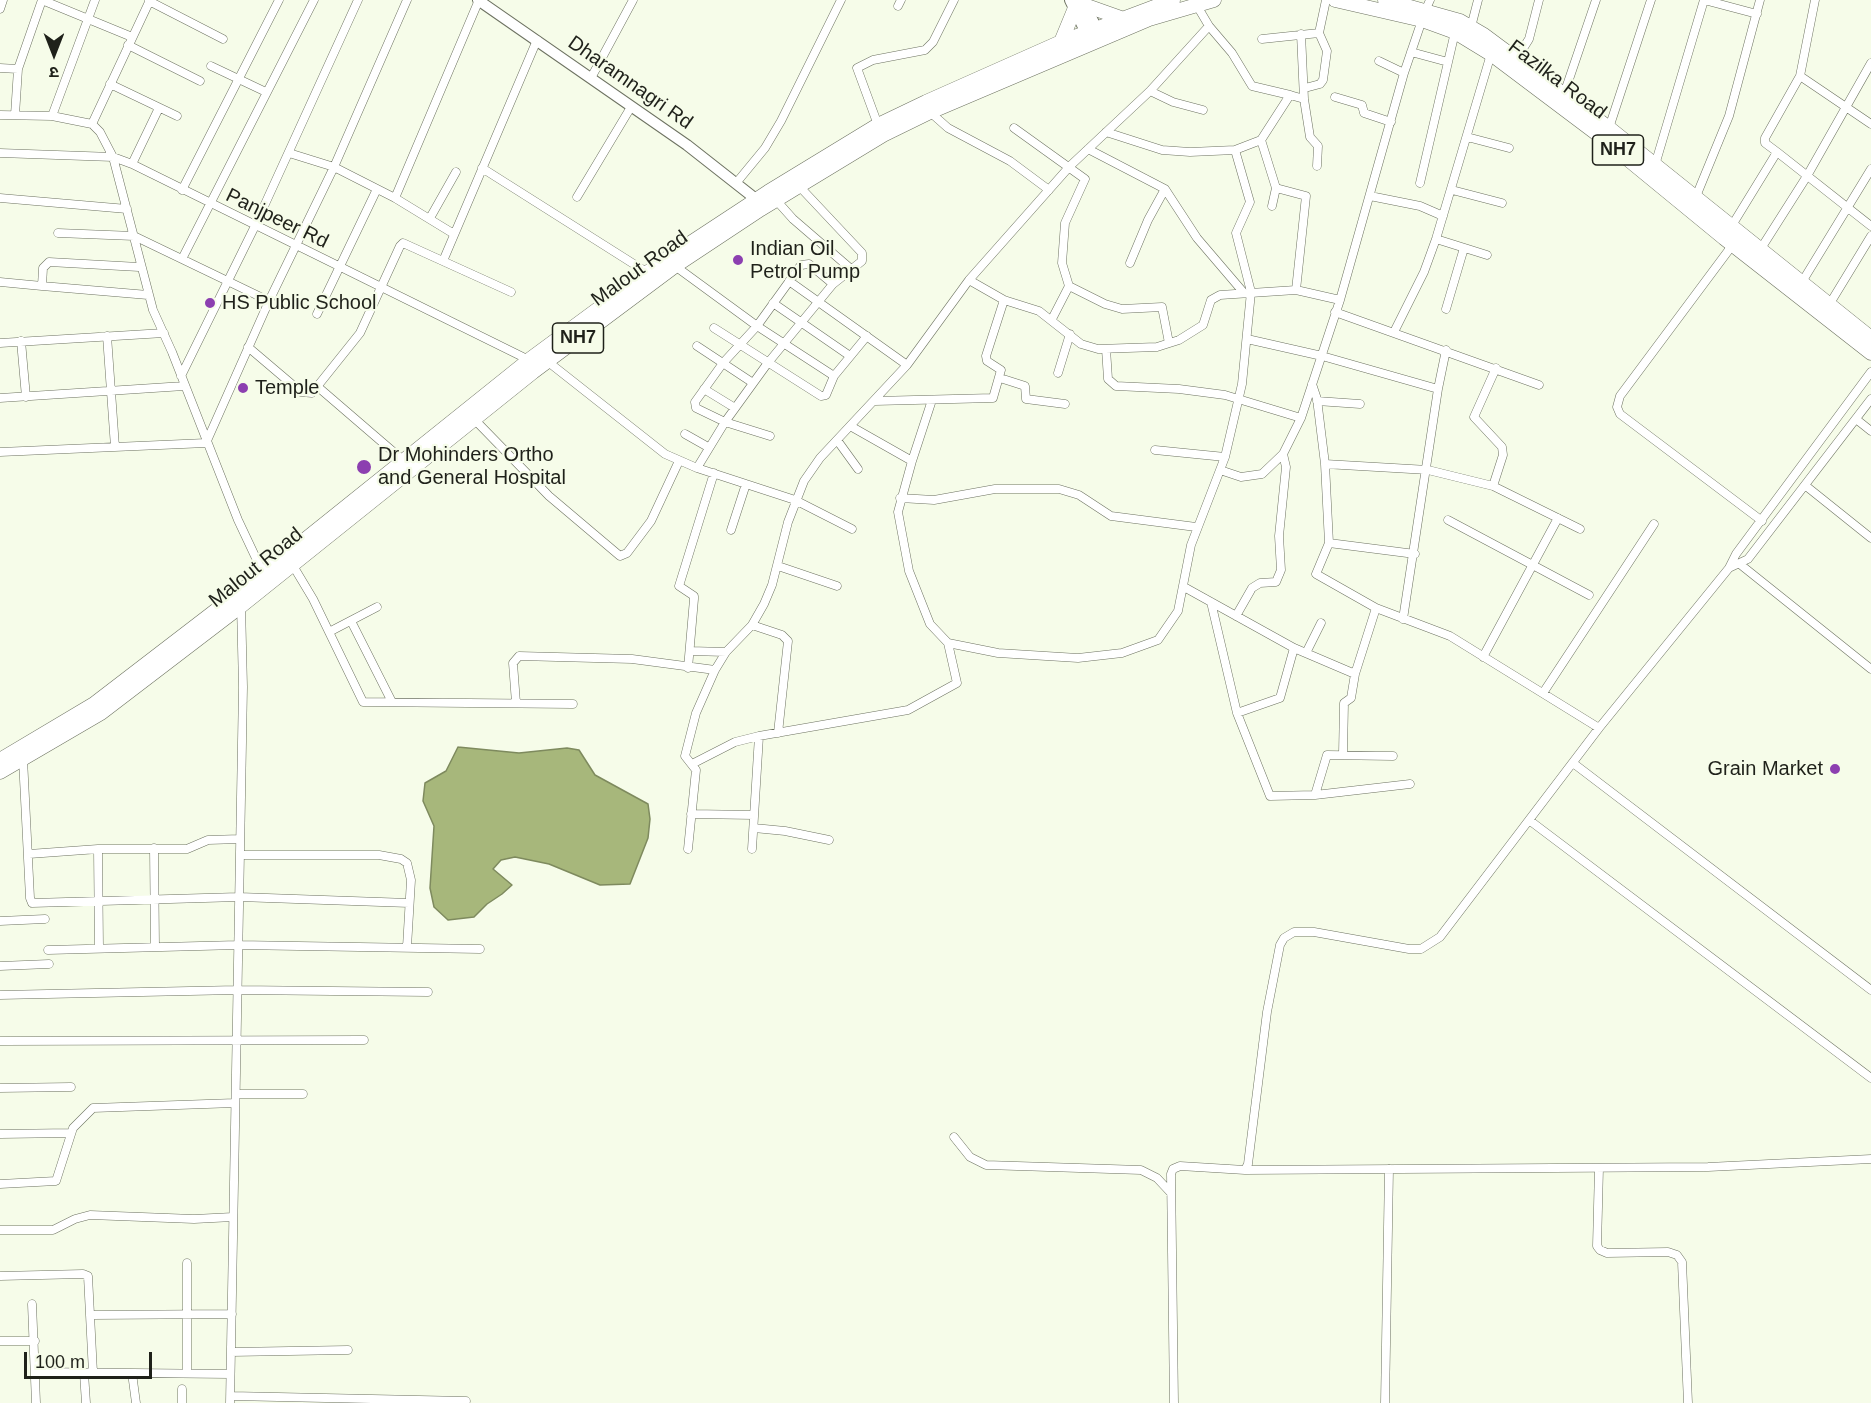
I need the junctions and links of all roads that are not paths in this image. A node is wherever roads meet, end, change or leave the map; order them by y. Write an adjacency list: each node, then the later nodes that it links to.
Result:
1 (3, 0): 26 (street)
2 (95, 0): 29 (street)
3 (279, 0): 55 (street)
4 (358, 0): 88 (street)
5 (407, 0): 94 (street)
6 (479, 0): 39 (street, Dharamnagri Rd); 111 (street)
7 (633, 0): 54 (street)
8 (841, 0): 99 (street)
9 (954, 0): 77 (street)
10 (1173, 0): 30 (highway, Malout Road / NH7)
11 (1214, 0): 25 (highway, Malout Road / NH7)
12 (1326, 0): 34 (street)
13 (1335, 0): 27 (highway, Fazilka Road / NH7)
14 (1385, 0): 27 (highway, Fazilka Road / NH7)
15 (1478, 0): 32 (street)
16 (1539, 0): 44 (street)
17 (1596, 0): 61 (street)
18 (1651, 0): 79 (street)
19 (1704, 0): 28 (street); 93 (street)
20 (1760, 0): 28 (street)
21 (1815, 0): 53 (street)
22 (149, 1): 37 (street); 40 (street)
23 (310, 1): 60 (street)
24 (1078, 3): 30 (highway); 36 (main road); 41 (highway)
25 (1196, 4): 31 (street); 36 (highway, Malout Road / NH7)
26 (0, 9)
27 (1426, 10): 32 (highway, Fazilka Road / NH7); 33 (highway, Fazilka Road / NH7); 42 (street)
28 (1757, 14): 112 (street)
29 (88, 18): 40 (street); 51 (street); 72 (street)
30 (1121, 18): 36 (highway, Malout Road / NH7)
31 (1209, 26): 59 (street); 62 (street)
32 (1471, 27): 44 (highway, Fazilka Road / NH7)
33 (1455, 32): 43 (highway, Fazilka Road / NH7); 46 (street)
34 (1319, 33): 35 (street); 58 (street)
35 (1301, 34): 38 (street); 58 (street)
36 (1094, 35): 41 (highway, Malout Road / NH7); 49 (highway, Malout Road / NH7)
37 (223, 39)
38 (1262, 39)
39 (537, 40): 54 (street, Dharamnagri Rd); 95 (street)
40 (130, 41): 56 (street); 57 (street)
41 (1061, 42): 49 (highway, Malout Road / NH7)
42 (1411, 52): 46 (street); 52 (street)
43 (1491, 54): 81 (street); 127 (highway, Fazilka Road / NH7)
44 (1517, 58): 61 (highway, Fazilka Road / NH7)
45 (1379, 60): 52 (street)
46 (1448, 62): 100 (street)
47 (1871, 63): 65 (street)
48 (212, 66): 55 (street)
49 (1018, 67): 69 (highway, Malout Road / NH7); 77 (highway, Malout Road / NH7)
50 (0, 68): 51 (street)
51 (18, 69): 71 (street)
52 (1404, 73): 74 (street)
53 (1800, 76): 65 (street); 86 (street)
54 (591, 78): 66 (street, Dharamnagri Rd)
55 (238, 79): 60 (street); 105 (street)
56 (200, 81)
57 (110, 84): 67 (street); 75 (street)
58 (1305, 87): 64 (street)
59 (1150, 91): 68 (street); 80 (street)
60 (266, 92): 116 (street)
61 (1564, 94): 79 (highway, Fazilka Road / NH7)
62 (1290, 95): 64 (street); 82 (street)
63 (1335, 97): 74 (street)
64 (1304, 99): 92 (street)
65 (1846, 106): 76 (street); 98 (street)
66 (630, 107): 99 (street, Dharamnagri Rd); 109 (street)
67 (159, 108): 73 (street); 90 (street)
68 (1203, 110)
69 (930, 112): 101 (highway, Malout Road / NH7); 106 (street)
70 (0, 115): 71 (street)
71 (15, 115): 72 (street)
72 (52, 116): 75 (street)
73 (177, 116)
74 (1391, 122): 108 (street)
75 (92, 124): 89 (street)
76 (1871, 124)
77 (878, 125): 113 (highway, Malout Road / NH7)
78 (1014, 128): 91 (street)
79 (1609, 128): 93 (highway, Fazilka Road / NH7)
80 (1106, 132): 84 (street); 85 (street)
81 (1467, 137): 83 (street); 107 (street)
82 (1261, 140): 85 (street); 102 (street)
83 (1509, 148)
84 (1088, 149): 91 (street); 104 (street)
85 (1235, 150): 153 (street)
86 (1777, 152): 98 (street); 127 (street)
87 (0, 153): 89 (street, Panjpeer Rd)
88 (289, 153): 94 (street); 122 (street)
89 (113, 157): 90 (street, Panjpeer Rd); 118 (street)
90 (132, 164): 105 (street, Panjpeer Rd)
91 (1070, 166): 106 (street); 149 (street)
92 (1317, 166)
93 (1655, 166): 112 (highway, Fazilka Road / NH7)
94 (334, 167): 103 (street); 130 (street)
95 (483, 168): 125 (street); 141 (street)
96 (1871, 169): 119 (street)
97 (456, 172): 121 (street)
98 (1807, 176): 119 (street); 132 (street)
99 (737, 182): 113 (street, Dharamnagri Rd)
100 (1420, 183)
101 (799, 186): 114 (highway, Malout Road / NH7); 140 (street)
102 (1276, 188): 117 (street); 151 (street)
103 (377, 189): 111 (street); 139 (street)
104 (1165, 189): 137 (street); 153 (street)
105 (182, 190): 116 (street, Panjpeer Rd)
106 (1049, 190): 143 (street)
107 (1452, 190): 115 (street); 120 (street)
108 (1370, 195): 120 (street); 156 (street)
109 (577, 197)
110 (0, 198): 118 (street)
111 (395, 198): 121 (street)
112 (1695, 199): 127 (highway, Fazilka Road / NH7)
113 (757, 200): 136 (highway, Malout Road / NH7)
114 (776, 200): 136 (highway, Malout Road / NH7); 140 (street)
115 (1502, 203)
116 (209, 204): 122 (street, Panjpeer Rd); 134 (street)
117 (1272, 206)
118 (127, 208): 126 (street)
119 (1848, 208): 123 (street); 146 (street)
120 (1443, 216): 129 (street)
121 (430, 218): 125 (street)
122 (255, 226): 130 (street, Panjpeer Rd); 142 (street)
123 (1871, 226)
124 (58, 232): 126 (street)
125 (454, 234): 135 (street)
126 (134, 236): 134 (street); 138 (street)
127 (1732, 236): 132 (highway, Fazilka Road / NH7); 184 (highway, Fazilka Road / NH7); 249 (street)
128 (1871, 236): 160 (street)
129 (1436, 240): 131 (street); 168 (street)
130 (295, 246): 139 (street, Panjpeer Rd); 157 (street)
131 (1464, 248): 133 (street); 161 (street)
132 (1760, 250): 146 (highway, Fazilka Road / NH7)
133 (1487, 255)
134 (182, 259): 142 (street)
135 (443, 261): 150 (street); 152 (street)
136 (671, 263): 141 (highway, Malout Road / NH7); 166 (street); 188 (highway, Malout Road / NH7)
137 (1130, 263)
138 (140, 267): 148 (street); 154 (street)
139 (339, 267): 150 (street, Panjpeer Rd); 163 (street)
140 (851, 269): 147 (street)
141 (648, 273): 187 (highway, Malout Road / NH7)
142 (227, 280): 157 (street); 195 (street)
143 (969, 280): 155 (street); 191 (street)
144 (0, 282): 148 (street)
145 (789, 282): 147 (street); 158 (street); 159 (street)
146 (1802, 282): 160 (highway, Fazilka Road / NH7)
147 (833, 284): 158 (street)
148 (42, 286): 154 (street)
149 (1069, 286): 164 (street); 177 (street)
150 (382, 288): 187 (street, Panjpeer Rd); 203 (street)
151 (1296, 290): 153 (street); 156 (street)
152 (511, 292)
153 (1247, 292): 174 (street); 177 (street)
154 (148, 295): 169 (street)
155 (1004, 300): 164 (street); 197 (street)
156 (1340, 300): 162 (street)
157 (269, 301): 181 (street)
158 (818, 302): 165 (street); 172 (street)
159 (773, 303): 165 (street); 166 (street)
160 (1829, 304): 173 (highway, Fazilka Road / NH7)
161 (1446, 309)
162 (1335, 312): 168 (street); 186 (street)
163 (317, 314)
164 (1052, 319): 170 (street)
165 (803, 322): 178 (street); 185 (street)
166 (757, 326): 178 (street); 179 (street)
167 (714, 328): 179 (street)
168 (1394, 332): 183 (street)
169 (164, 333): 171 (street); 195 (street)
170 (1070, 334): 182 (street); 194 (street)
171 (106, 336): 175 (street); 206 (street)
172 (867, 336): 185 (street); 191 (street)
173 (1871, 338)
174 (1246, 339): 186 (street); 209 (street)
175 (21, 341): 176 (street); 207 (street)
176 (0, 343)
177 (1169, 343): 182 (street)
178 (785, 344): 190 (street); 196 (street)
179 (740, 345): 189 (street); 190 (street)
180 (697, 346): 189 (street)
181 (248, 347): 203 (street); 226 (street)
182 (1106, 349): 209 (street)
183 (1446, 350): 192 (street); 205 (street)
184 (1871, 353)
185 (850, 356): 196 (street)
186 (1322, 356): 200 (street); 205 (street)
187 (529, 360): 233 (highway, Malout Road / NH7)
188 (548, 360): 218 (highway, Malout Road / NH7); 234 (street)
189 (723, 363): 199 (street); 204 (street)
190 (767, 364): 196 (street); 199 (street)
191 (907, 365): 212 (street)
192 (1496, 368): 201 (street); 243 (street)
193 (1871, 372): 198 (street)
194 (1058, 373)
195 (181, 376): 202 (street)
196 (834, 376)
197 (1000, 378): 211 (street); 214 (street)
198 (1868, 382): 249 (street)
199 (753, 383): 216 (street)
200 (1311, 384): 213 (street); 217 (street)
201 (1539, 385)
202 (184, 386): 206 (street); 226 (street)
203 (318, 387): 233 (street)
204 (704, 389): 216 (street); 220 (street)
205 (1438, 389): 240 (street)
206 (111, 391): 207 (street); 227 (street)
207 (26, 397): 208 (street)
208 (0, 398)
209 (1239, 399): 217 (street); 232 (street)
210 (1871, 399): 219 (street)
211 (932, 400): 212 (street); 235 (street)
212 (875, 401): 221 (street)
213 (1317, 401): 215 (street); 236 (street)
214 (1065, 404)
215 (1360, 404)
216 (735, 408): 220 (street)
217 (1301, 418): 231 (street)
218 (474, 419): 234 (street); 258 (highway, Malout Road / NH7)
219 (1856, 419): 222 (street); 244 (street)
220 (725, 422): 224 (street); 228 (street)
221 (852, 427): 225 (street); 235 (street)
222 (1871, 431)
223 (685, 434): 228 (street)
224 (770, 436)
225 (837, 440): 238 (street); 246 (street)
226 (206, 443): 227 (street); 263 (street)
227 (115, 447): 230 (street)
228 (708, 447): 237 (street)
229 (1155, 450): 232 (street)
230 (0, 452)
231 (1283, 454): 239 (street); 271 (street)
232 (1225, 457): 239 (street)
233 (404, 461): 263 (highway, Malout Road / NH7)
234 (679, 461): 237 (street)
235 (912, 461): 245 (street)
236 (1325, 464): 240 (street); 256 (street)
237 (698, 468): 241 (street)
238 (858, 468)
239 (1221, 470): 251 (street)
240 (1428, 470): 243 (street); 257 (street)
241 (714, 473): 242 (street); 279 (street)
242 (746, 484): 246 (street); 254 (street)
243 (1493, 486): 247 (street)
244 (1806, 486): 255 (street); 260 (street)
245 (900, 498): 251 (street); 277 (street)
246 (795, 500): 252 (street); 261 (street)
247 (1558, 518): 253 (street); 259 (street)
248 (1448, 520): 259 (street)
249 (1762, 521): 262 (street)
250 (1654, 524): 287 (street)
251 (1196, 527): 265 (street)
252 (852, 529)
253 (1580, 529)
254 (730, 530)
255 (1871, 538)
256 (1329, 543): 257 (street); 270 (street)
257 (1415, 554): 272 (street)
258 (292, 564): 267 (highway, Malout Road / NH7); 276 (street)
259 (1533, 564): 266 (street); 282 (street)
260 (1741, 565): 262 (street); 284 (street)
261 (778, 566): 264 (street); 275 (street)
262 (1729, 568): 292 (street)
263 (263, 573): 267 (highway, Malout Road / NH7)
264 (837, 586)
265 (1184, 587): 268 (street); 277 (street)
266 (1589, 595)
267 (239, 601): 297 (highway, Malout Road / NH7); 298 (highway, Malout Road / NH7); 308 (street)
268 (1211, 602): 271 (street); 291 (street)
269 (377, 607): 273 (street)
270 (1376, 608): 272 (street); 286 (street)
271 (1236, 616): 278 (street)
272 (1403, 619): 282 (street)
273 (351, 621): 276 (street); 288 (street)
274 (1321, 623): 281 (street)
275 (752, 625): 280 (street); 293 (street)
276 (328, 632): 288 (street)
277 (948, 643): 293 (street)
278 (1294, 648): 281 (street); 291 (street)
279 (690, 651): 280 (street); 283 (street)
280 (726, 652): 285 (street)
281 (1306, 653): 286 (street)
282 (1483, 657): 287 (street)
283 (688, 668): 285 (street); 289 (street)
284 (1871, 669)
285 (715, 670): 300 (street)
286 (1355, 674): 295 (street)
287 (1543, 693): 292 (street)
288 (392, 702): 289 (street)
289 (516, 703): 290 (street)
290 (573, 704)
291 (1237, 712): 303 (street)
292 (1599, 728): 299 (street)
293 (778, 733): 294 (street)
294 (759, 736): 300 (street); 305 (street)
295 (1343, 754): 296 (street); 303 (street)
296 (1393, 756)
297 (24, 759): 301 (highway, Malout Road / NH7); 314 (street)
298 (0, 760)
299 (1573, 763): 306 (street); 331 (street)
300 (692, 764): 304 (street)
301 (0, 772)
302 (1410, 784): 303 (street)
303 (1315, 795)
304 (691, 814): 305 (street); 312 (street)
305 (754, 815): 307 (street)
306 (1529, 820): 337 (street); 349 (street)
307 (754, 828): 309 (street); 313 (street)
308 (240, 839): 310 (street); 315 (street)
309 (829, 840)
310 (154, 848): 311 (street); 317 (street)
311 (98, 849): 314 (street); 318 (street)
312 (688, 849)
313 (752, 849)
314 (29, 854): 318 (street)
315 (240, 855): 316 (street); 319 (street)
316 (239, 897): 317 (street); 319 (street); 322 (street)
317 (155, 899): 318 (street); 323 (street)
318 (98, 900): 325 (street)
319 (409, 903): 324 (street)
320 (45, 919): 321 (street)
321 (0, 921)
322 (238, 945): 323 (street); 324 (street); 330 (street)
323 (155, 946): 325 (street)
324 (407, 947): 326 (street)
325 (99, 948): 327 (street)
326 (480, 949)
327 (48, 950)
328 (49, 964): 329 (street)
329 (0, 966)
330 (237, 990): 332 (street); 333 (street); 334 (street)
331 (1871, 990)
332 (428, 992)
333 (0, 994)
334 (237, 1038): 335 (street); 336 (street); 340 (street)
335 (364, 1040)
336 (0, 1041)
337 (1871, 1078)
338 (71, 1087): 339 (street)
339 (0, 1088)
340 (236, 1094): 341 (street); 342 (street)
341 (303, 1094)
342 (235, 1103): 343 (street); 352 (street)
343 (70, 1133): 344 (street); 350 (street)
344 (0, 1134)
345 (954, 1137): 351 (street)
346 (1871, 1159): 347 (street)
347 (1599, 1168): 348 (street); 379 (street)
348 (1389, 1169): 349 (street); 378 (street)
349 (1245, 1170): 351 (street)
350 (0, 1184)
351 (1171, 1193): 377 (street)
352 (233, 1217): 353 (street); 357 (street)
353 (0, 1230)
354 (187, 1263): 359 (street)
355 (0, 1276): 358 (street)
356 (32, 1304): 361 (street)
357 (232, 1314): 359 (street); 363 (street)
358 (92, 1315): 359 (street); 365 (street)
359 (188, 1315): 367 (street)
360 (0, 1341): 361 (street)
361 (34, 1341): 364 (street)
362 (348, 1350): 363 (street)
363 (231, 1352): 368 (street)
364 (36, 1372): 365 (street); 373 (street)
365 (88, 1373): 366 (street); 374 (street)
366 (132, 1373): 367 (street); 375 (street)
367 (187, 1373): 368 (street)
368 (230, 1374): 370 (street)
369 (182, 1389): 376 (street)
370 (230, 1399): 371 (street)
371 (412, 1401): 372 (street)
372 (466, 1401)
373 (36, 1403)
374 (86, 1403)
375 (136, 1403)
376 (182, 1403)
377 (1173, 1403)
378 (1385, 1403)
379 (1688, 1403)

